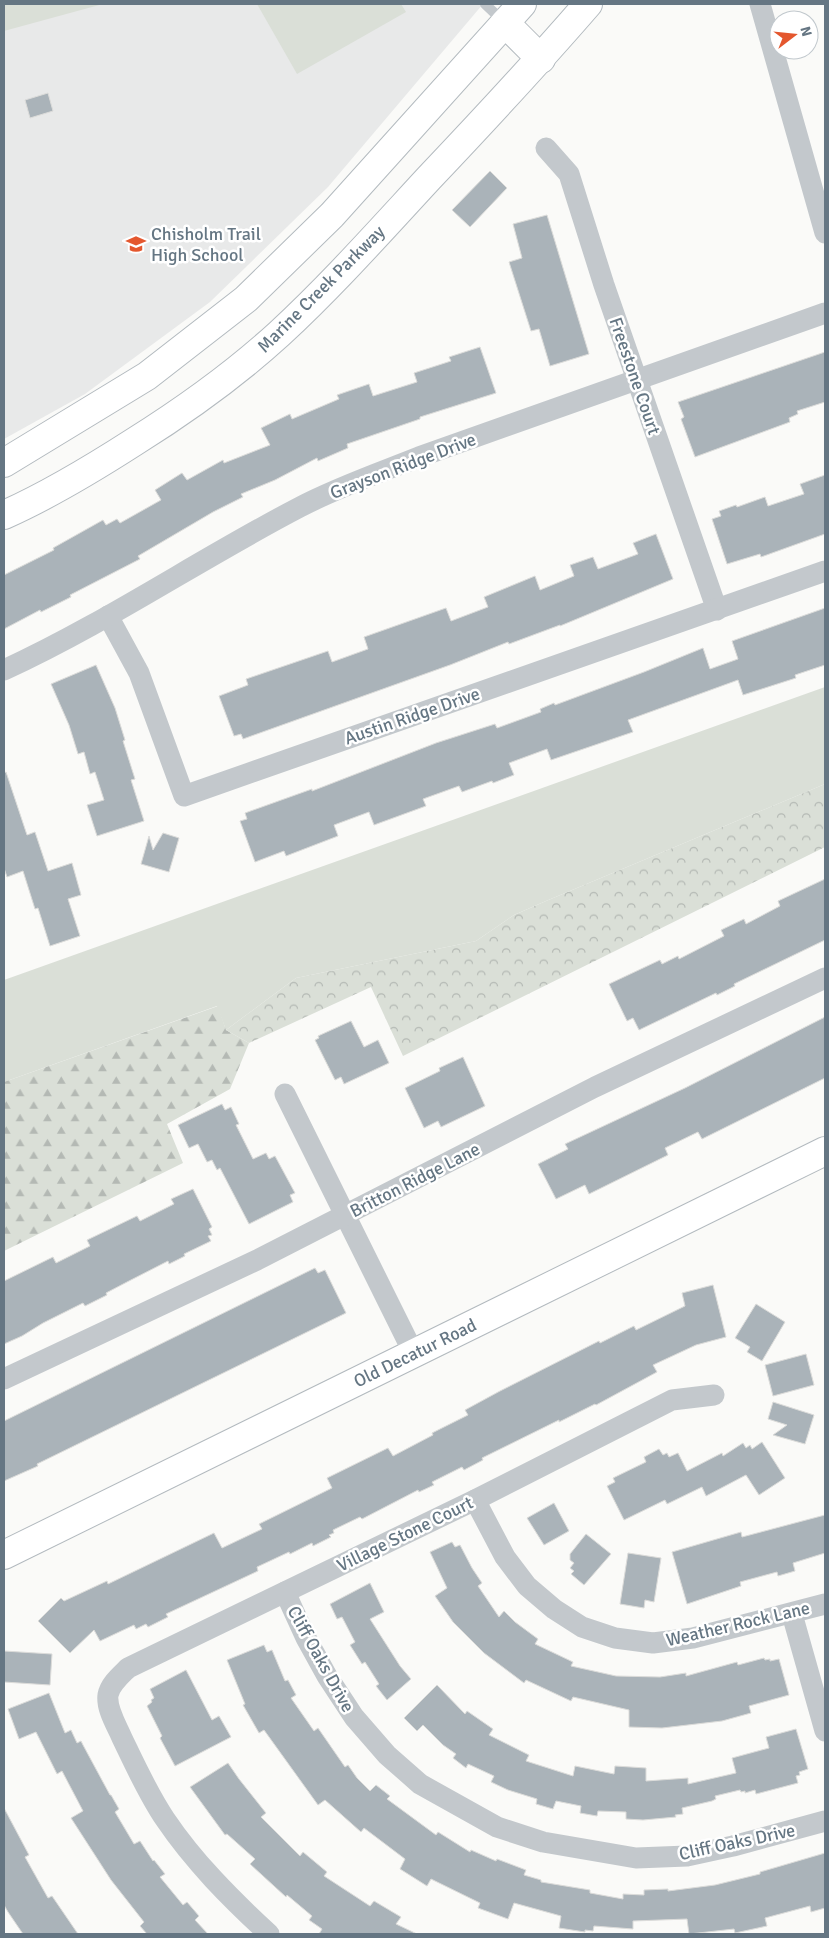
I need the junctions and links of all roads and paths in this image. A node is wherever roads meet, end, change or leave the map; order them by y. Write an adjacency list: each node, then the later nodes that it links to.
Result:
1 (485, 4): 4 (lane)
2 (588, 4): 5 (main road, Marine Creek Parkway)
3 (760, 4): 7 (street)
4 (514, 13): 5 (main road); 10 (main road)
5 (541, 59): 11 (main road, Marine Creek Parkway)
6 (546, 148): 9 (street, Freestone Court)
7 (825, 233)
8 (825, 313): 9 (street, Grayson Ridge Drive)
9 (637, 381): 13 (street, Freestone Court); 14 (street, Grayson Ridge Drive)
10 (4, 463)
11 (4, 516)
12 (825, 571): 13 (street, Austin Ridge Drive)
13 (717, 610): 14 (street, Austin Ridge Drive)
14 (108, 616): 15 (street, Grayson Ridge Drive)
15 (4, 670)
16 (825, 978): 19 (street, Britton Ridge Lane)
17 (285, 1094): 19 (street)
18 (825, 1151): 20 (main road, Old Decatur Road)
19 (346, 1215): 20 (street); 21 (street, Britton Ridge Lane)
20 (414, 1354): 24 (main road, Old Decatur Road)
21 (4, 1378)
22 (714, 1394): 23 (street, Village Stone Court)
23 (475, 1500): 25 (street, Village Stone Court); 27 (street, Weather Rock Lane)
24 (4, 1555)
25 (285, 1592): 29 (street, Cliff Oaks Drive); 30 (street, Village Stone Court)
26 (825, 1604): 27 (street, Weather Rock Lane)
27 (792, 1614): 28 (street)
28 (825, 1731)
29 (825, 1821)
30 (269, 1934)

